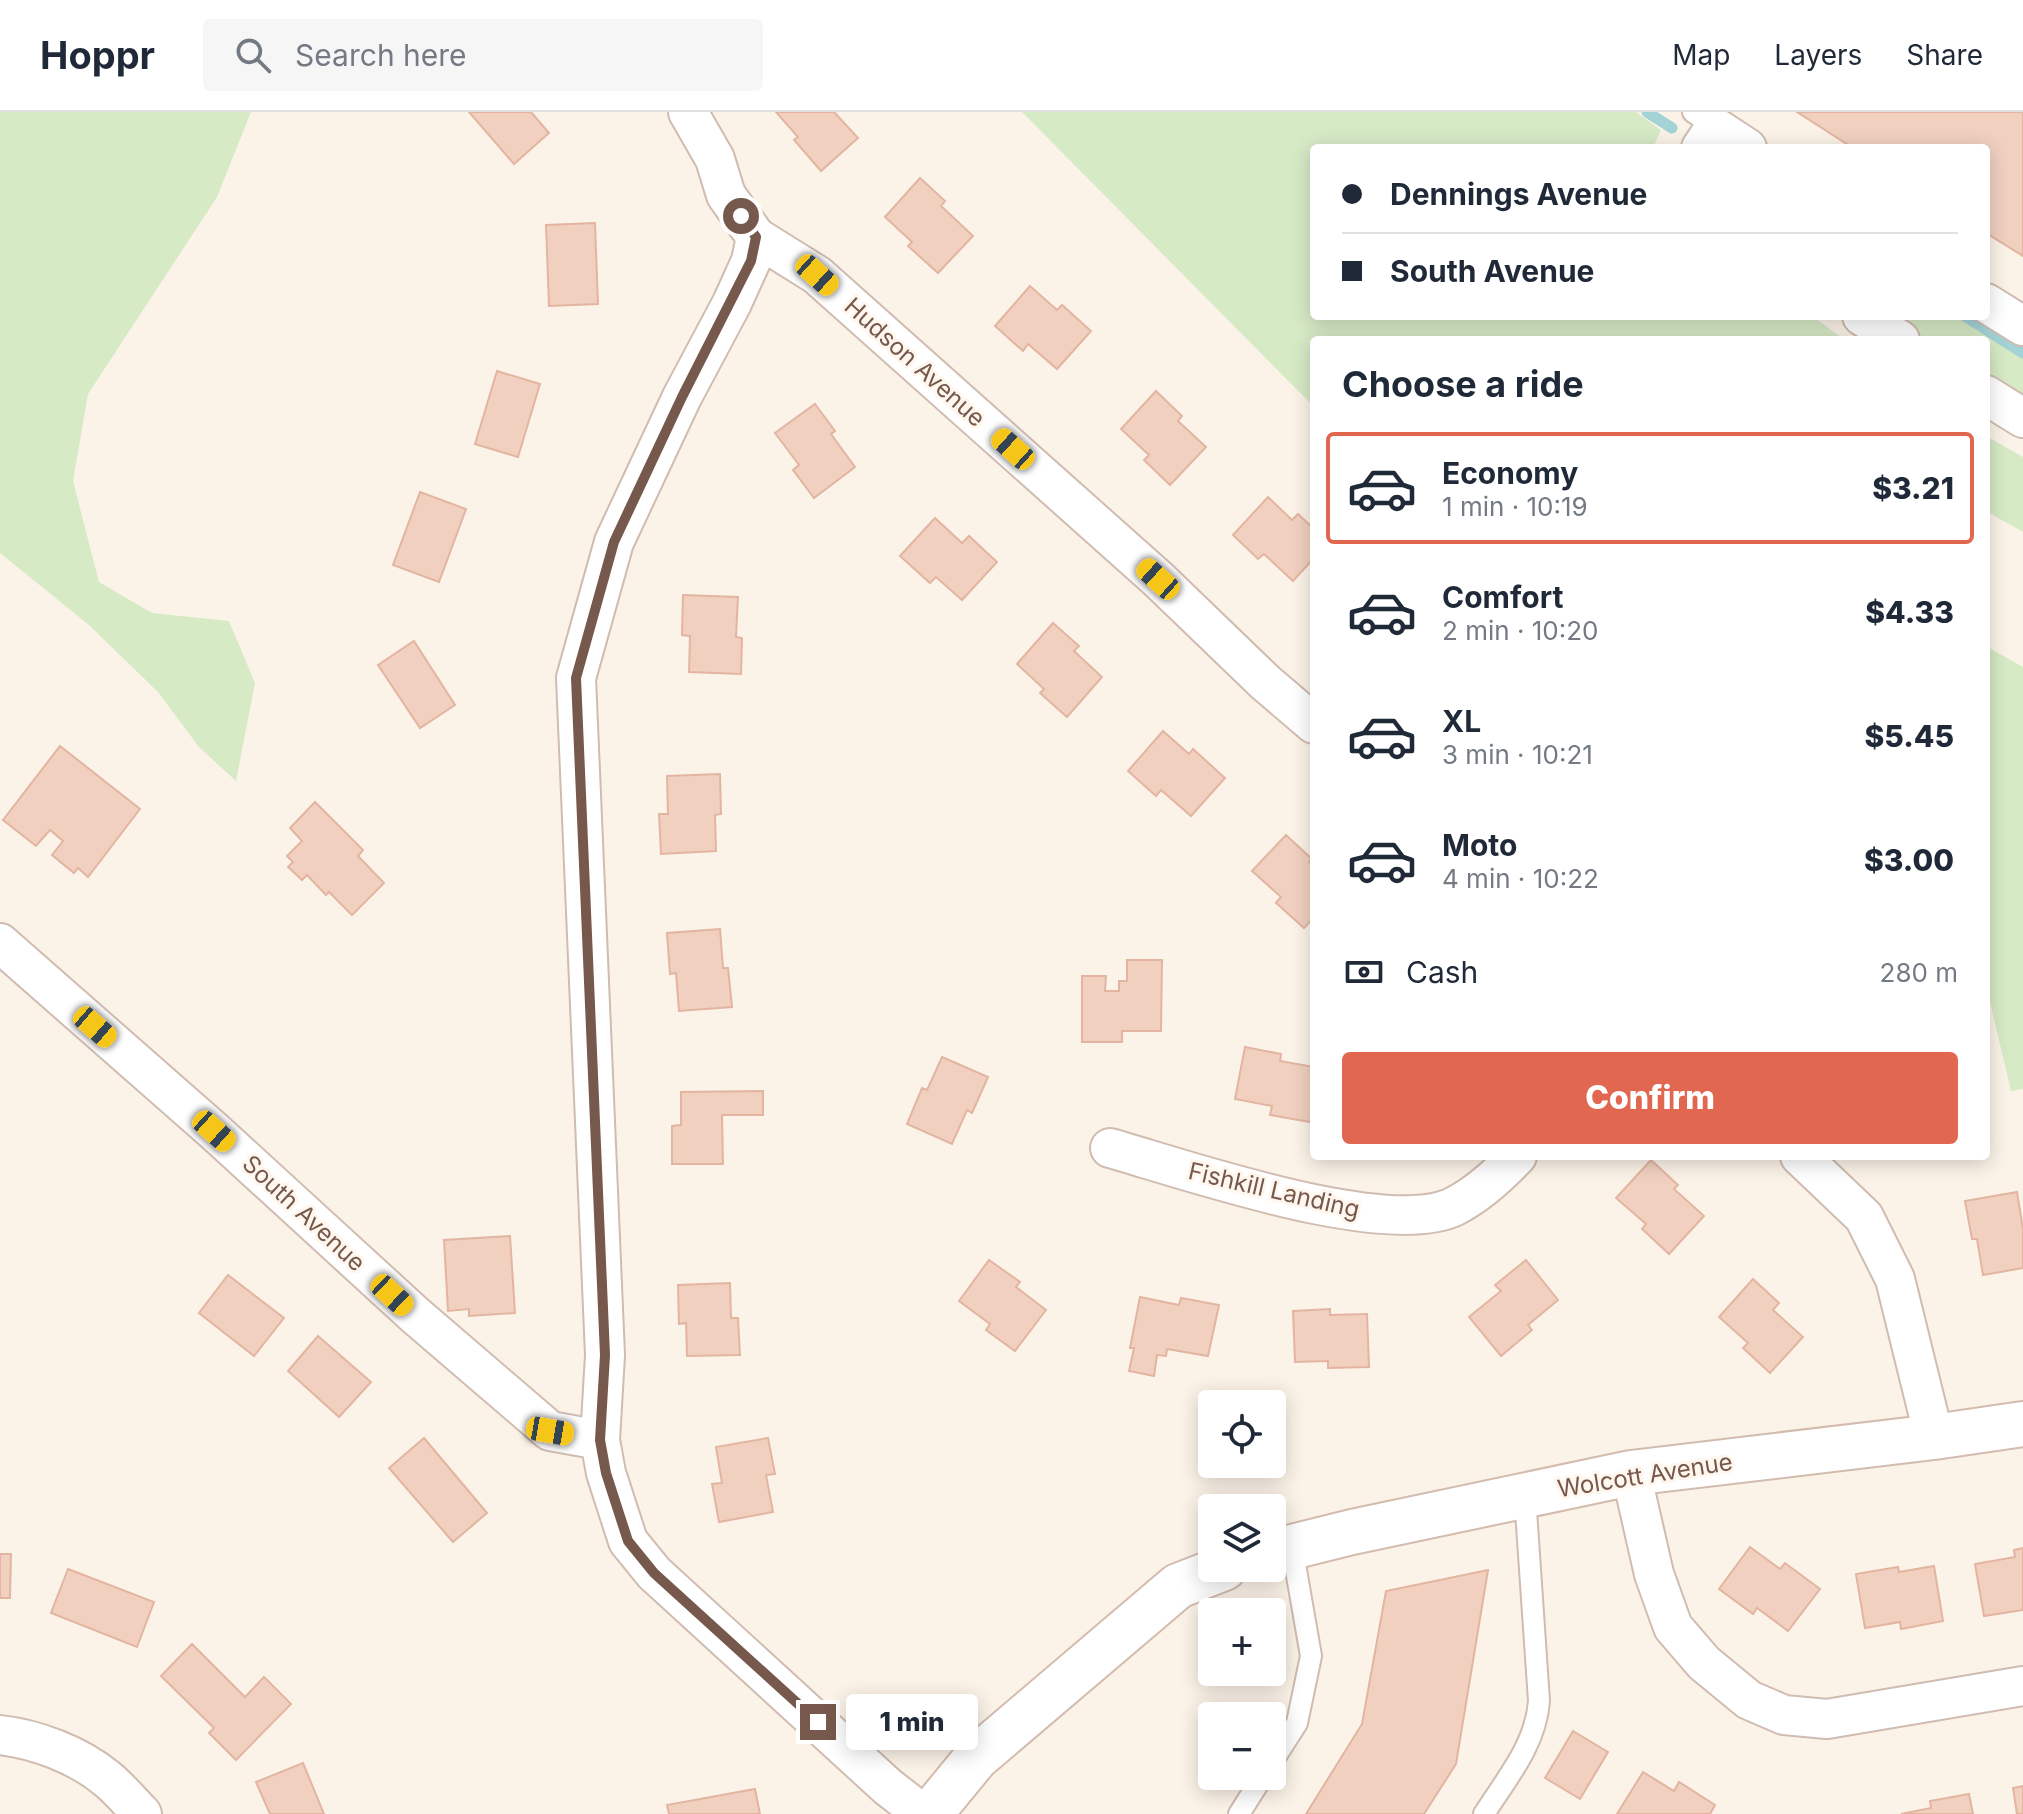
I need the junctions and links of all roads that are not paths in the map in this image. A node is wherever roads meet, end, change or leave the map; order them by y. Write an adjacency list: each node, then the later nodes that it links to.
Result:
1 (688, 112): 4 (street)
2 (1703, 129): 3 (street)
3 (1738, 144)
4 (756, 237): 11 (street, Hudson Avenue); 18 (street)
5 (1990, 305): 7 (street)
6 (1868, 320): 8 (street)
7 (2023, 326)
8 (1894, 336)
9 (1990, 397): 10 (street)
10 (2023, 418)
11 (1310, 721)
12 (0, 943): 18 (street, South Avenue)
13 (1110, 1148): 14 (street, Fishkill Landing)
14 (1513, 1160)
15 (1804, 1160): 17 (street)
16 (2023, 1424): 17 (main road, Wolcott Avenue)
17 (1934, 1437): 19 (main road, Wolcott Avenue)
18 (600, 1440): 29 (street)
19 (1631, 1473): 20 (main road, Wolcott Avenue); 24 (street)
20 (1525, 1496): 21 (main road, Wolcott Avenue); 32 (lane)
21 (1286, 1549)
22 (1286, 1565): 26 (lane)
23 (1198, 1578): 30 (main road)
24 (2023, 1686)
25 (0, 1735): 28 (street)
26 (1286, 1740)
27 (1254, 1790): 31 (lane)
28 (142, 1814)
29 (923, 1814)
30 (930, 1814)
31 (1239, 1814)
32 (1484, 1814)

